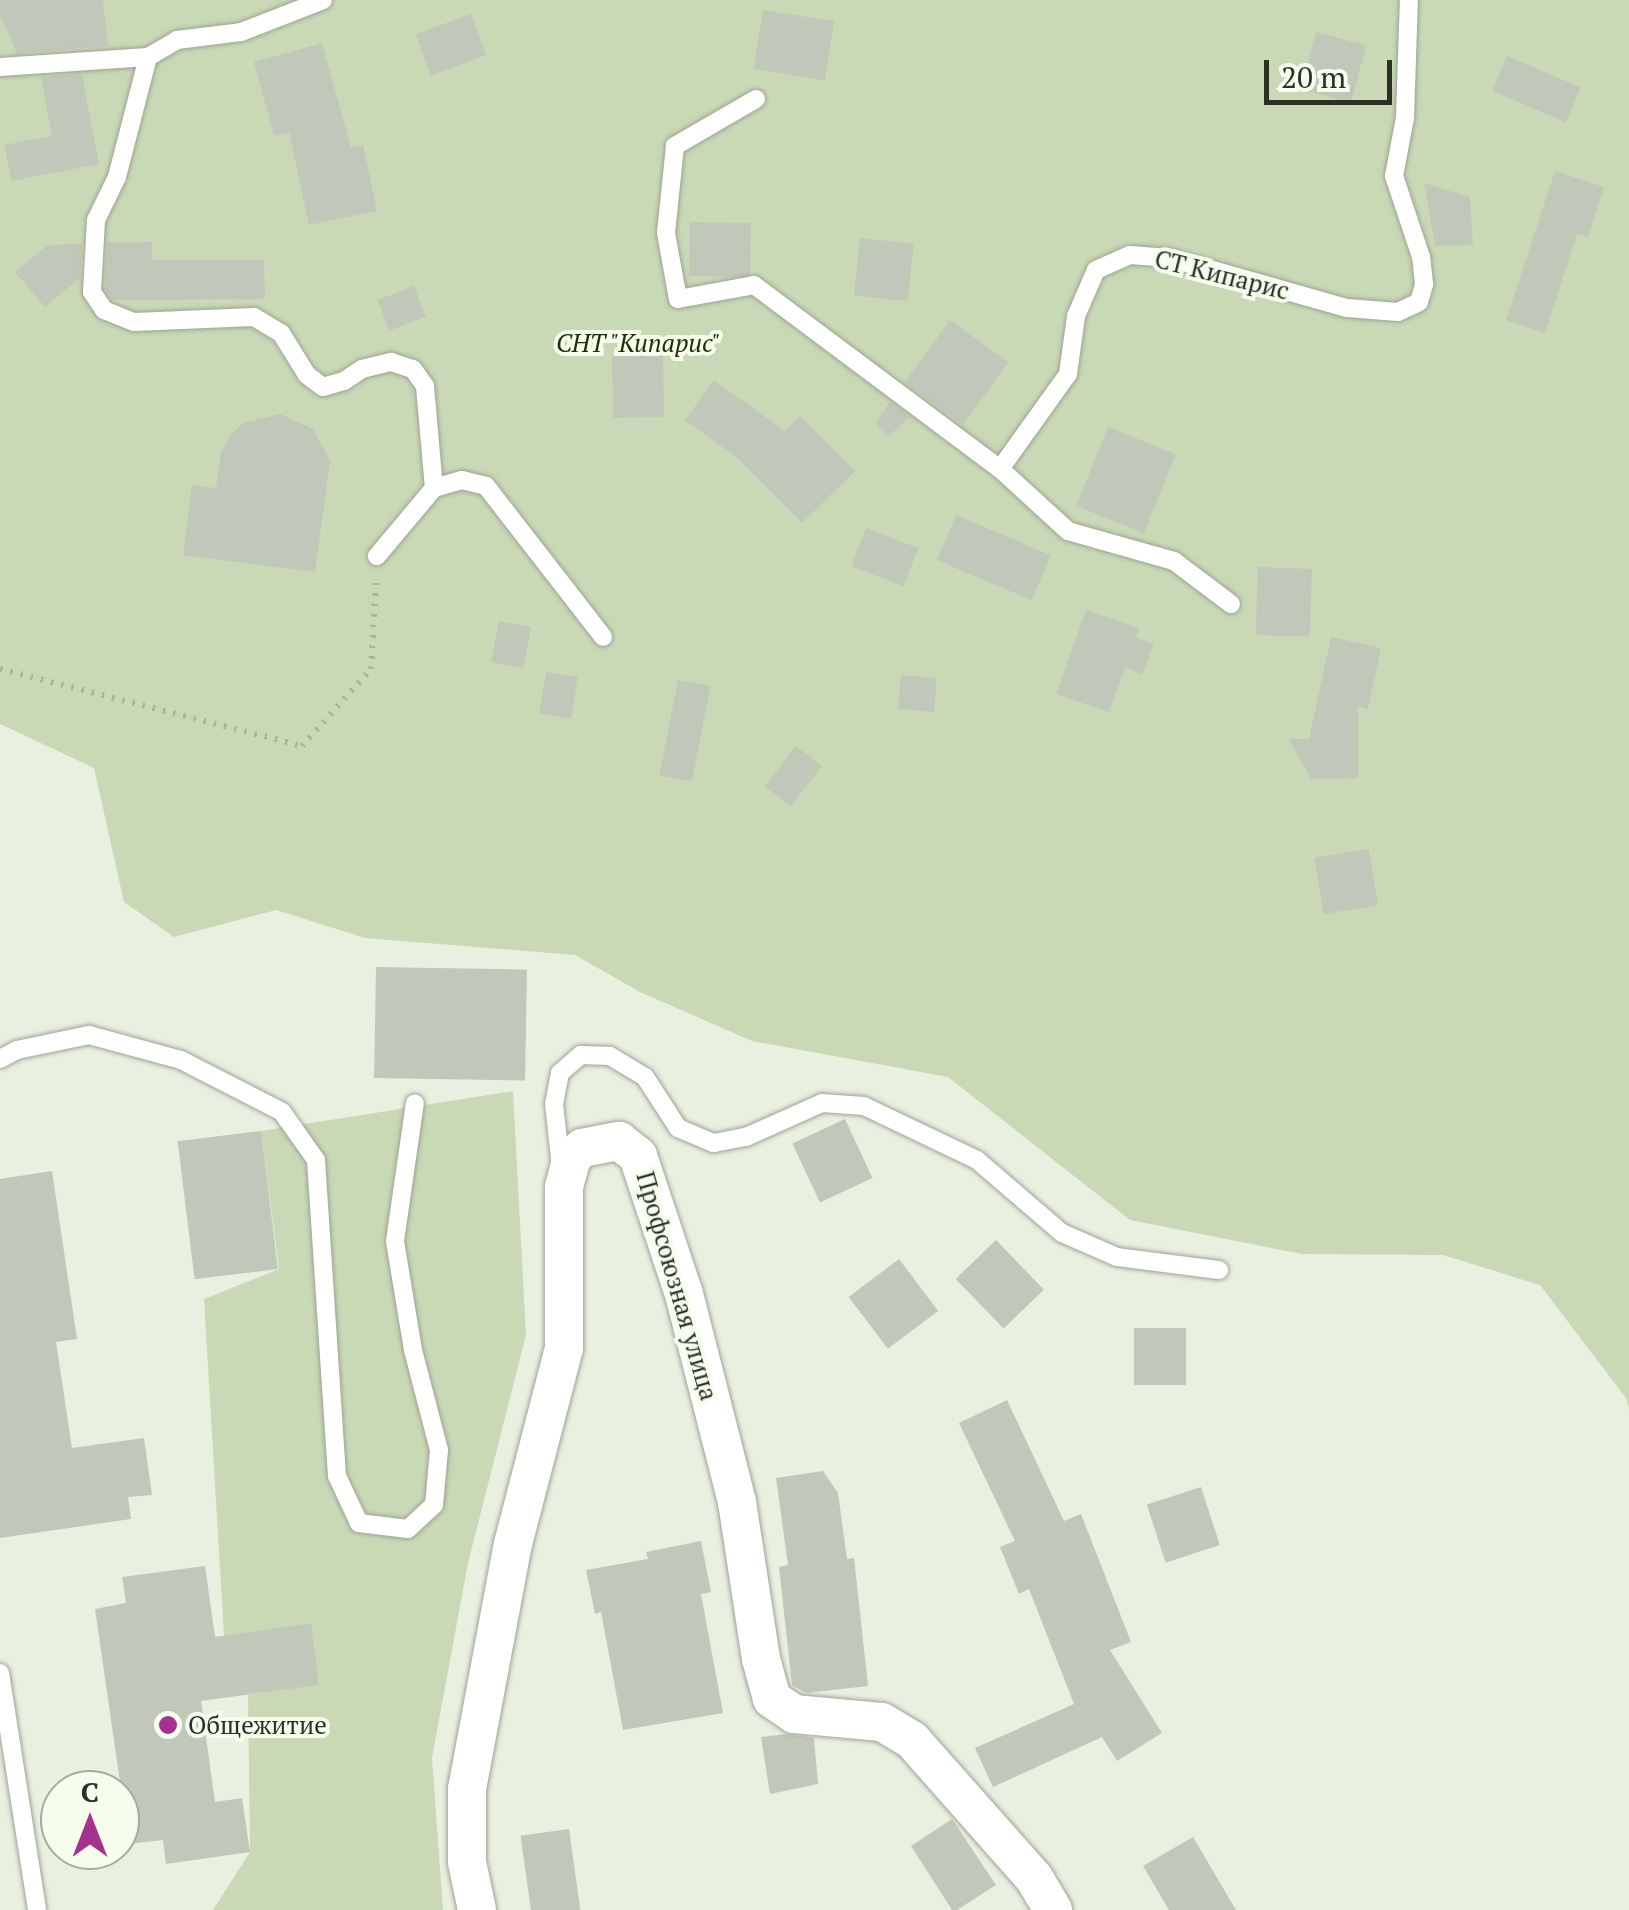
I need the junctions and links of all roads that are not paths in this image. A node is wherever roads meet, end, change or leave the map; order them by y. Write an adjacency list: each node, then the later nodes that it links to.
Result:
1 (324, 0): 3 (lane)
2 (1409, 0): 6 (lane, СТ Кипарис)
3 (148, 57): 4 (lane); 7 (lane)
4 (0, 66)
5 (756, 100): 6 (lane)
6 (1000, 469): 9 (lane)
7 (434, 488): 8 (lane); 10 (lane)
8 (377, 556)
9 (1231, 604)
10 (603, 637)
11 (0, 1059): 12 (lane)
12 (416, 1103)
13 (564, 1188): 14 (lane); 17 (street, Профсоюзная улица); 18 (street, Профсоюзная улица)
14 (1219, 1270)
15 (0, 1673): 16 (lane)
16 (37, 1910)
17 (478, 1910)
18 (1053, 1910)

